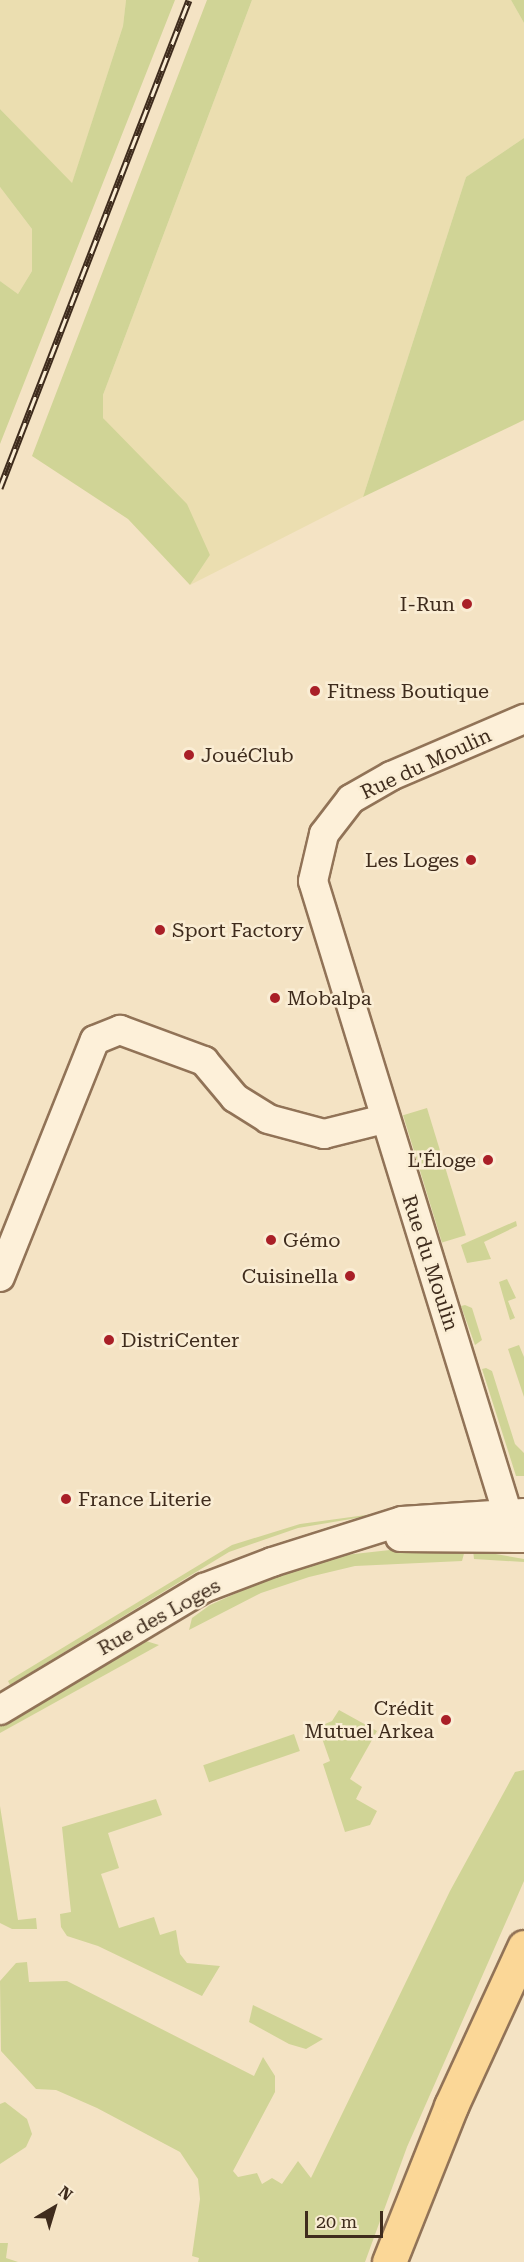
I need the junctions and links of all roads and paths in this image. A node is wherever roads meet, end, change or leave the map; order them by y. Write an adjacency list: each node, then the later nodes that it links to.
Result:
1 (524, 719): 2 (street, Rue du Moulin)
2 (384, 1119): 3 (street); 4 (street, Rue du Moulin)
3 (0, 1277)
4 (518, 1525): 5 (street, Rue des Loges)
5 (0, 1710)
6 (524, 1947): 7 (main road)
7 (389, 2262)

